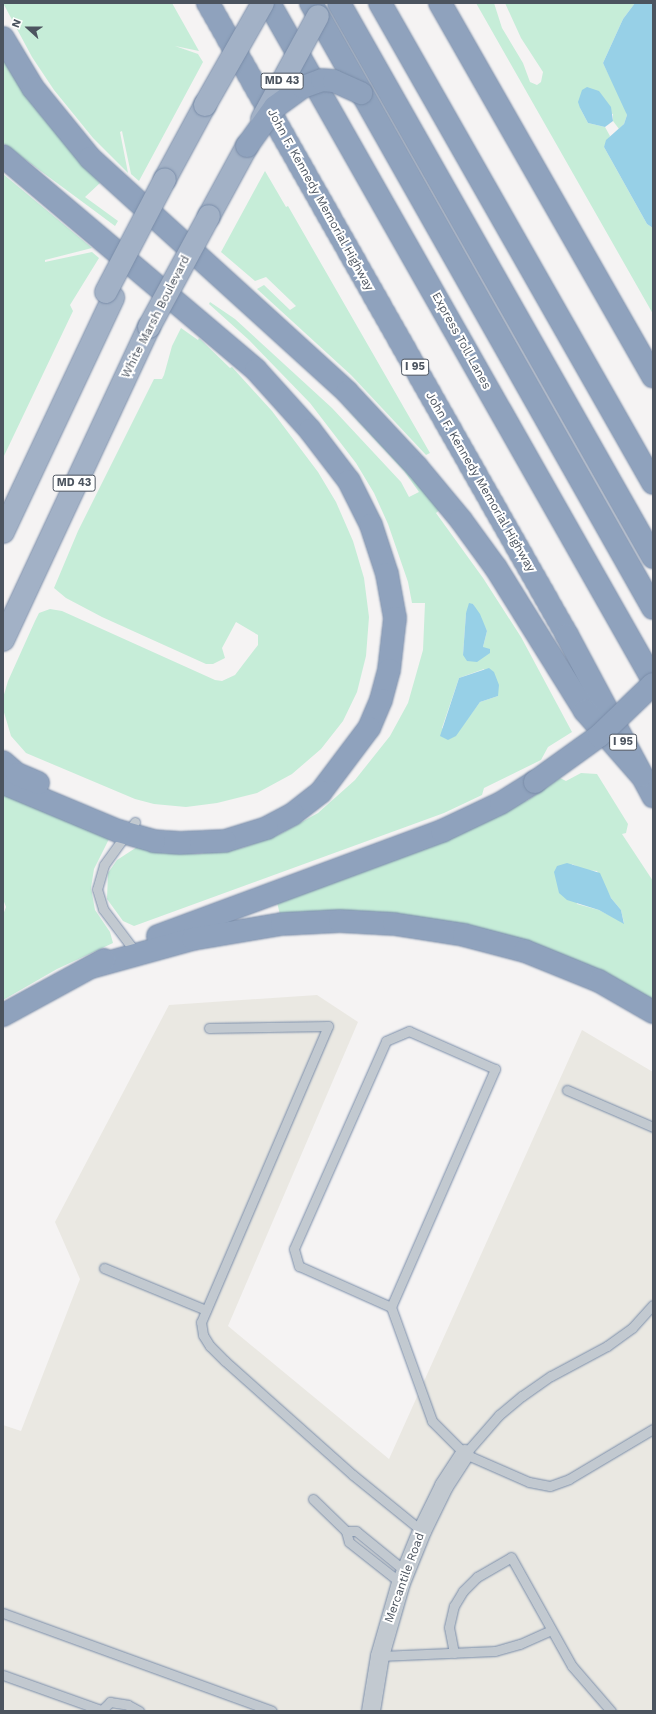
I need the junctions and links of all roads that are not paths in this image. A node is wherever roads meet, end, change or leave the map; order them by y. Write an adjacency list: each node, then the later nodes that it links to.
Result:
1 (208, 3): 23 (highway, John F. Kennedy Memorial Highway / I 95)
2 (263, 3): 12 (highway, bridge)
3 (269, 3): 20 (highway, Express Toll Lanes)
4 (339, 3): 17 (highway)
5 (380, 3): 14 (highway)
6 (440, 3): 13 (highway)
7 (318, 7): 9 (highway); 10 (highway, White Marsh Boulevard / MD 43, bridge)
8 (3, 38): 23 (highway)
9 (361, 93): 10 (highway, bridge); 18 (highway)
10 (242, 155): 19 (highway, White Marsh Boulevard / MD 43, bridge)
11 (3, 156): 26 (highway)
12 (110, 295): 15 (highway); 16 (highway)
13 (653, 377)
14 (653, 483)
15 (3, 498)
16 (3, 532)
17 (653, 557)
18 (653, 608)
19 (3, 640)
20 (653, 680)
21 (653, 684): 27 (highway, bridge)
22 (3, 762): 26 (highway)
23 (642, 776): 25 (highway, John F. Kennedy Memorial Highway / I 95)
24 (3, 783): 26 (highway)
25 (653, 796)
26 (131, 828): 27 (lane)
27 (135, 950): 28 (highway); 29 (highway)
28 (653, 1012)
29 (3, 1015)
30 (209, 1028): 36 (lane)
31 (567, 1090): 32 (lane)
32 (653, 1127)
33 (104, 1268): 36 (lane)
34 (653, 1305): 38 (lane)
35 (391, 1307): 35 (lane); 38 (lane)
36 (206, 1310): 40 (lane)
37 (653, 1429): 38 (lane)
38 (465, 1454): 40 (street, Mercantile Road)
39 (313, 1499): 41 (lane)
40 (422, 1531): 41 (street, Mercantile Road)
41 (403, 1577): 45 (street, Mercantile Road)
42 (3, 1613): 49 (lane)
43 (550, 1630): 44 (lane); 44 (lane); 51 (lane)
44 (454, 1653): 45 (lane)
45 (380, 1656): 50 (street, Mercantile Road)
46 (3, 1675): 47 (lane)
47 (101, 1711): 48 (lane)
48 (138, 1711)
49 (272, 1711)
50 (371, 1711)
51 (611, 1711)

